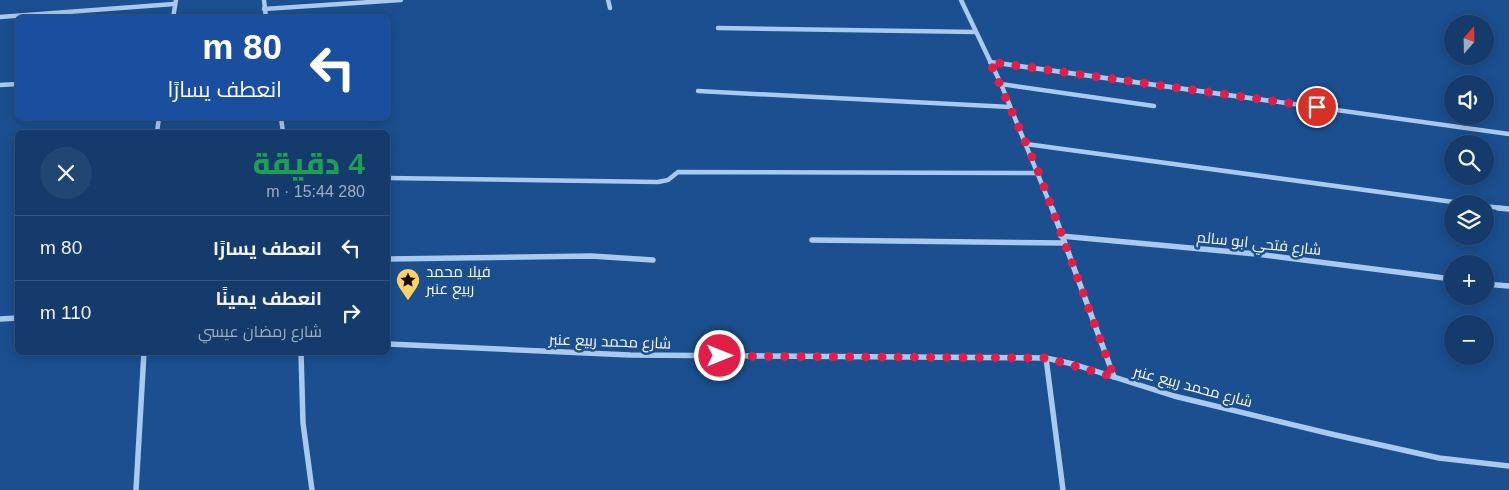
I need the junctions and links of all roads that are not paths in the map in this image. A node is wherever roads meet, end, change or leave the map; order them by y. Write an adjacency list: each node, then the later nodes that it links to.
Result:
1 (264, 0): 7 (street)
2 (401, 0): 7 (street)
3 (608, 0): 6 (street)
4 (961, 0): 14 (street)
5 (175, 2): 8 (street); 9 (street)
6 (610, 8)
7 (264, 9): 10 (street)
8 (23, 15)
9 (173, 15)
10 (265, 15)
11 (15, 16): 12 (street)
12 (0, 17)
13 (718, 28): 14 (street)
14 (975, 32): 15 (street)
15 (990, 62): 17 (street); 22 (street)
16 (15, 84): 18 (street)
17 (1001, 84): 20 (street); 21 (street)
18 (0, 85)
19 (698, 90): 21 (street)
20 (1154, 106)
21 (1010, 107): 23 (street)
22 (1509, 134)
23 (1026, 144): 24 (street); 26 (street)
24 (1039, 173): 25 (street); 29 (street)
25 (390, 178)
26 (1444, 201)
27 (1494, 207): 28 (street)
28 (1509, 209)
29 (1061, 236): 31 (street); 34 (street, شارع فتحي ابو سالم)
30 (812, 240): 31 (street)
31 (1064, 243): 43 (street)
32 (390, 259): 33 (street)
33 (653, 260)
34 (1444, 278)
35 (1494, 285): 36 (street)
36 (1509, 286)
37 (15, 318): 38 (street)
38 (0, 319)
39 (390, 344): 42 (street, شارع محمد ربيع عنبر)
40 (144, 355): 45 (street)
41 (300, 355): 46 (street)
42 (1046, 358): 43 (street, شارع محمد ربيع عنبر); 47 (street)
43 (1114, 377): 44 (street, شارع محمد ربيع عنبر)
44 (1509, 466)
45 (136, 490)
46 (312, 490)
47 (1063, 490)

